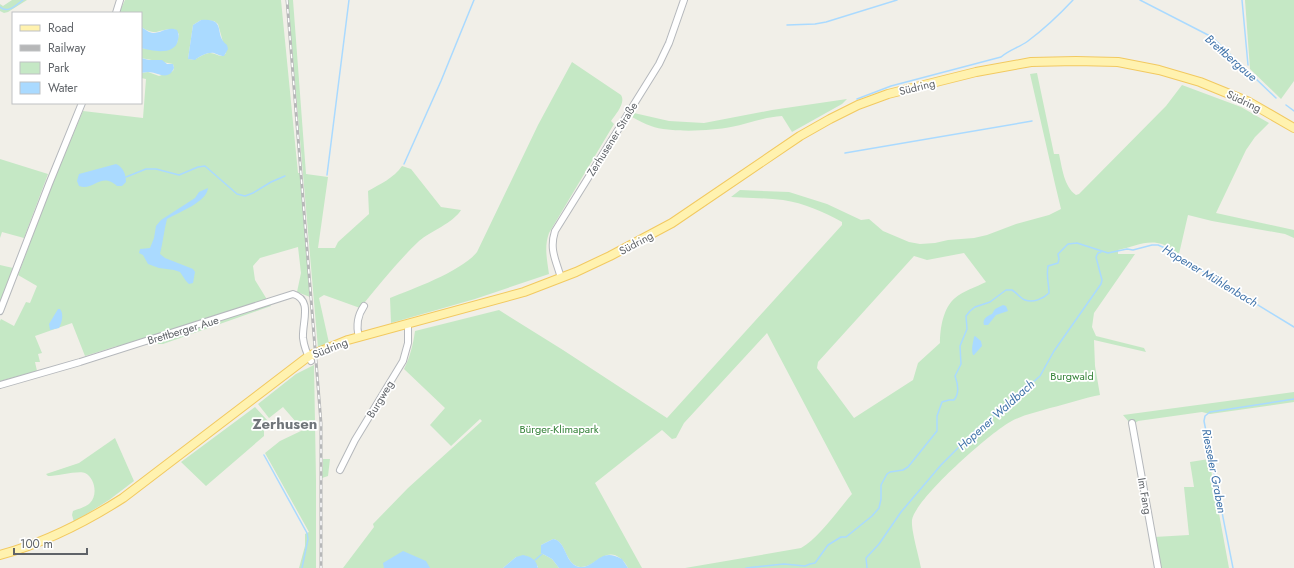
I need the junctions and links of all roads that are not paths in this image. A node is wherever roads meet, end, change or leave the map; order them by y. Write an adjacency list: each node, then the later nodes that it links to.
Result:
1 (120, 0): 3 (street)
2 (684, 0): 6 (street, Zerhusener Straße)
3 (116, 12)
4 (82, 104): 8 (street)
5 (1294, 128): 6 (main road, Südring)
6 (561, 278): 9 (main road, Südring)
7 (364, 306): 10 (street)
8 (0, 311)
9 (408, 324): 10 (main road, Südring); 14 (street, Burgweg)
10 (359, 337): 11 (main road, Südring)
11 (310, 359): 12 (street, Brettberger Aue); 15 (main road, Südring)
12 (0, 385)
13 (1132, 423): 16 (street, Im Fang)
14 (340, 470)
15 (0, 555)
16 (1158, 568)

